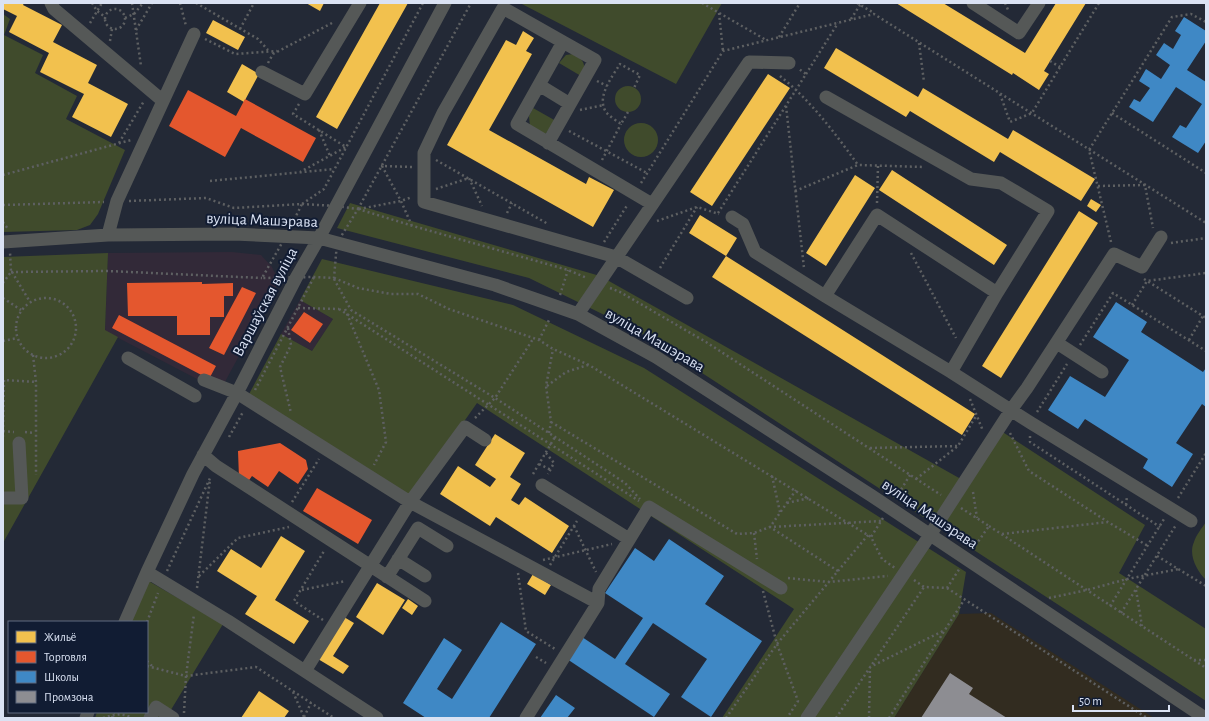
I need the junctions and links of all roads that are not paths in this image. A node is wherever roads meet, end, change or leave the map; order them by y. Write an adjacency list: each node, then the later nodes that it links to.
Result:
1 (51, 3): 12 (street)
2 (360, 3): 9 (street)
3 (445, 3): 18 (street, Варшаўская вуліца)
4 (973, 3): 5 (street)
5 (1039, 3)
6 (192, 38): 12 (street)
7 (563, 42): 10 (street); 13 (street); 21 (street)
8 (789, 63): 15 (street)
9 (262, 72)
10 (539, 85): 13 (street); 14 (street)
11 (826, 97): 22 (street)
12 (163, 101): 17 (street)
13 (564, 114): 14 (street)
14 (548, 143): 15 (street)
15 (652, 204): 21 (street)
16 (732, 217): 23 (street)
17 (108, 236): 18 (street, вуліца Машэрава); 20 (street, вуліца Машэрава)
18 (319, 238): 25 (street, вуліца Машэрава); 31 (street, Варшаўская вуліца)
19 (1159, 241): 26 (street)
20 (6, 242)
21 (616, 257): 24 (street); 25 (street)
22 (997, 293): 23 (street); 29 (street)
23 (825, 296): 29 (street)
24 (688, 298)
25 (578, 314): 41 (street, вуліца Машэрава)
26 (1057, 343): 28 (street); 33 (street)
27 (128, 358): 32 (street)
28 (1102, 372)
29 (956, 375): 33 (street)
30 (204, 380): 31 (street)
31 (238, 393): 36 (street, Варшаўская вуліца); 39 (street)
32 (195, 396)
33 (1007, 415): 40 (street); 41 (street)
34 (485, 440): 39 (street)
35 (19, 443): 38 (street)
36 (203, 455): 45 (street); 46 (street, Варшаўская вуліца)
37 (542, 485): 42 (street)
38 (3, 498)
39 (410, 502): 45 (street); 51 (street)
40 (1181, 515)
41 (930, 535): 58 (street); 59 (street, вуліца Машэрава)
42 (629, 539): 49 (street); 51 (street)
43 (447, 546): 44 (street)
44 (398, 559): 47 (street); 48 (street)
45 (371, 566): 48 (street); 53 (street)
46 (146, 572): 52 (street, Варшаўская вуліца); 53 (street)
47 (425, 576)
48 (387, 577): 50 (street)
49 (782, 583)
50 (426, 601)
51 (598, 603): 57 (street)
52 (125, 621)
53 (305, 671): 54 (street)
54 (370, 716)
55 (150, 718): 56 (street)
56 (173, 718)
57 (526, 718)
58 (807, 718)
59 (1205, 718)

